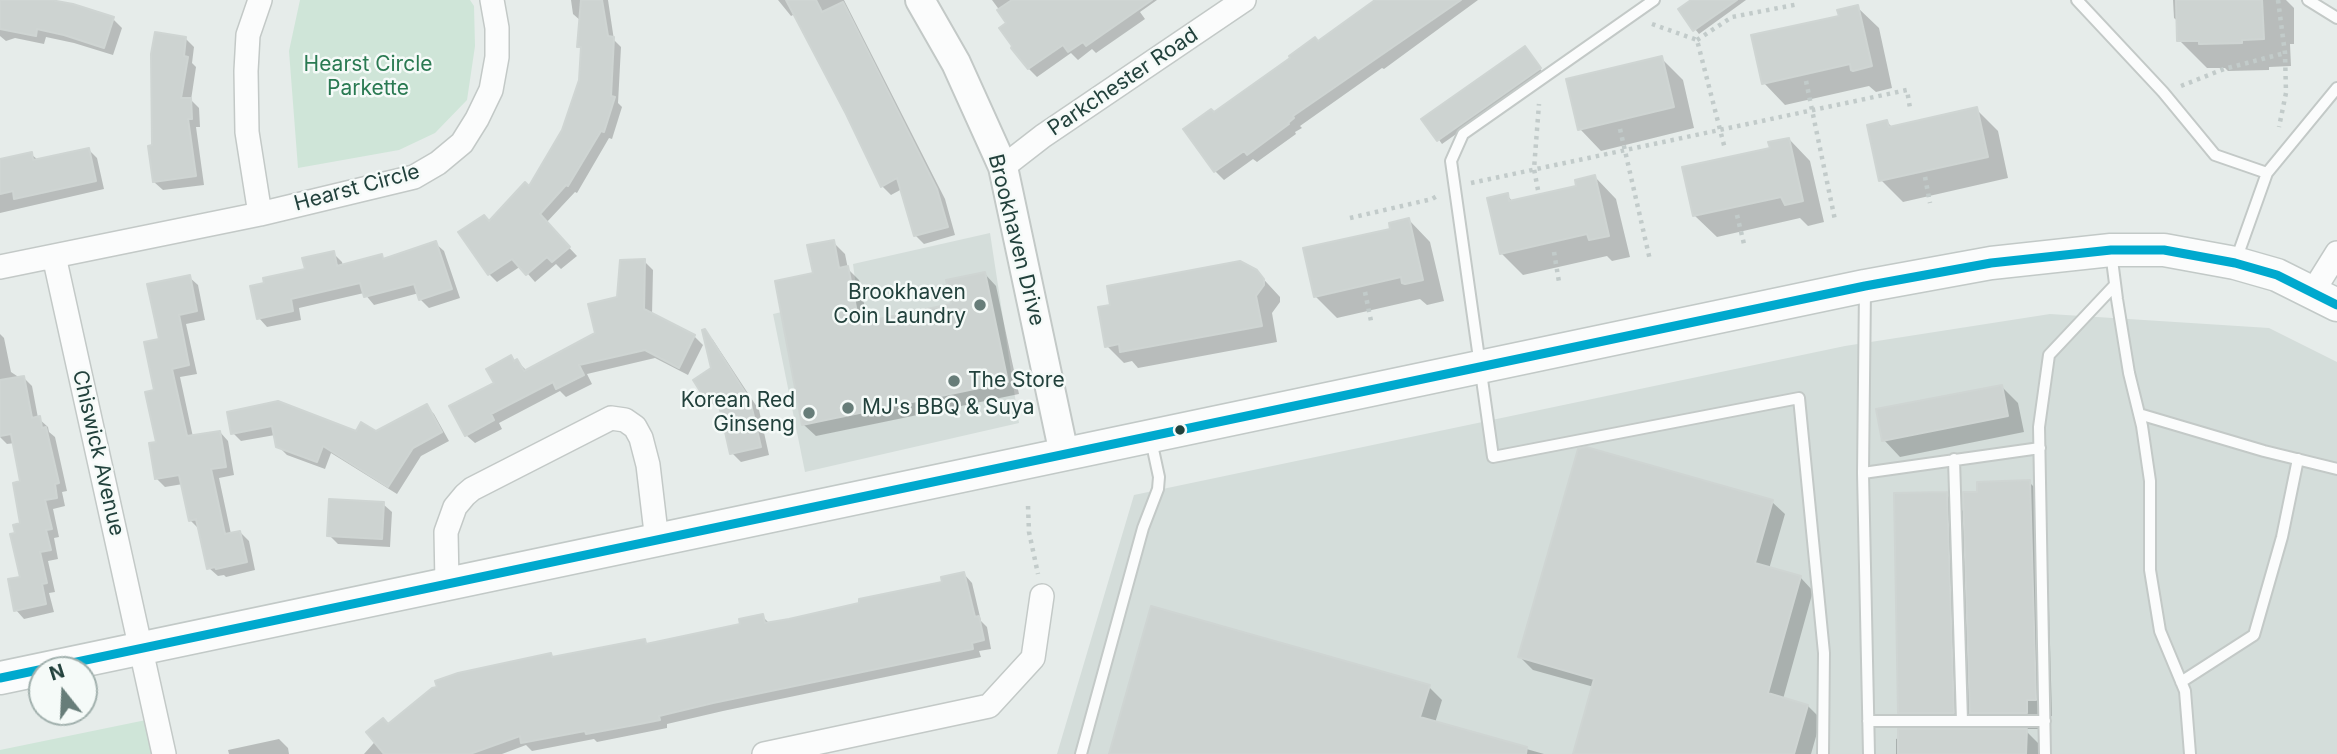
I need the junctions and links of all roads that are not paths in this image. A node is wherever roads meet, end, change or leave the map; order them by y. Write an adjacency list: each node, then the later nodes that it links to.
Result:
1 (259, 0): 12 (street)
2 (492, 0): 12 (street, Hearst Circle)
3 (920, 0): 10 (street, Brookhaven Drive)
4 (1244, 0): 10 (street, Parkchester Road)
5 (1654, 0): 21 (lane)
6 (2077, 0): 11 (lane)
7 (2308, 0): 8 (lane)
8 (2337, 18)
9 (2337, 88): 11 (lane)
10 (1003, 167): 25 (street, Brookhaven Drive)
11 (2267, 173): 16 (lane)
12 (260, 214): 15 (street, Hearst Circle)
13 (2111, 250): 16 (main road); 18 (main road); 19 (lane)
14 (2337, 253): 20 (street)
15 (54, 256): 17 (street, Hearst Circle); 33 (street, Chiswick Avenue)
16 (2235, 263): 20 (main road)
17 (0, 267)
18 (1865, 286): 21 (main road); 29 (lane)
19 (2115, 286): 22 (lane); 24 (lane)
20 (2325, 299)
21 (1481, 368): 23 (main road); 42 (lane)
22 (2139, 414): 27 (lane); 35 (lane)
23 (1150, 436): 25 (main road); 41 (lane)
24 (2040, 448): 26 (lane); 38 (lane)
25 (1064, 454): 30 (main road)
26 (1954, 459): 29 (lane); 37 (lane)
27 (2298, 460): 28 (lane); 35 (lane)
28 (2337, 469)
29 (1863, 473): 36 (lane)
30 (657, 541): 31 (main road); 31 (street)
31 (447, 583): 33 (main road)
32 (1042, 596): 40 (street)
33 (142, 649): 34 (main road); 39 (street, Chiswick Avenue)
34 (0, 678)
35 (2181, 681): 45 (lane)
36 (1868, 721): 37 (lane); 43 (lane)
37 (1962, 721): 38 (lane)
38 (2045, 722): 44 (lane)
39 (164, 754)
40 (764, 754)
41 (1081, 754)
42 (1823, 754)
43 (1869, 754)
44 (2045, 754)
45 (2190, 754)

